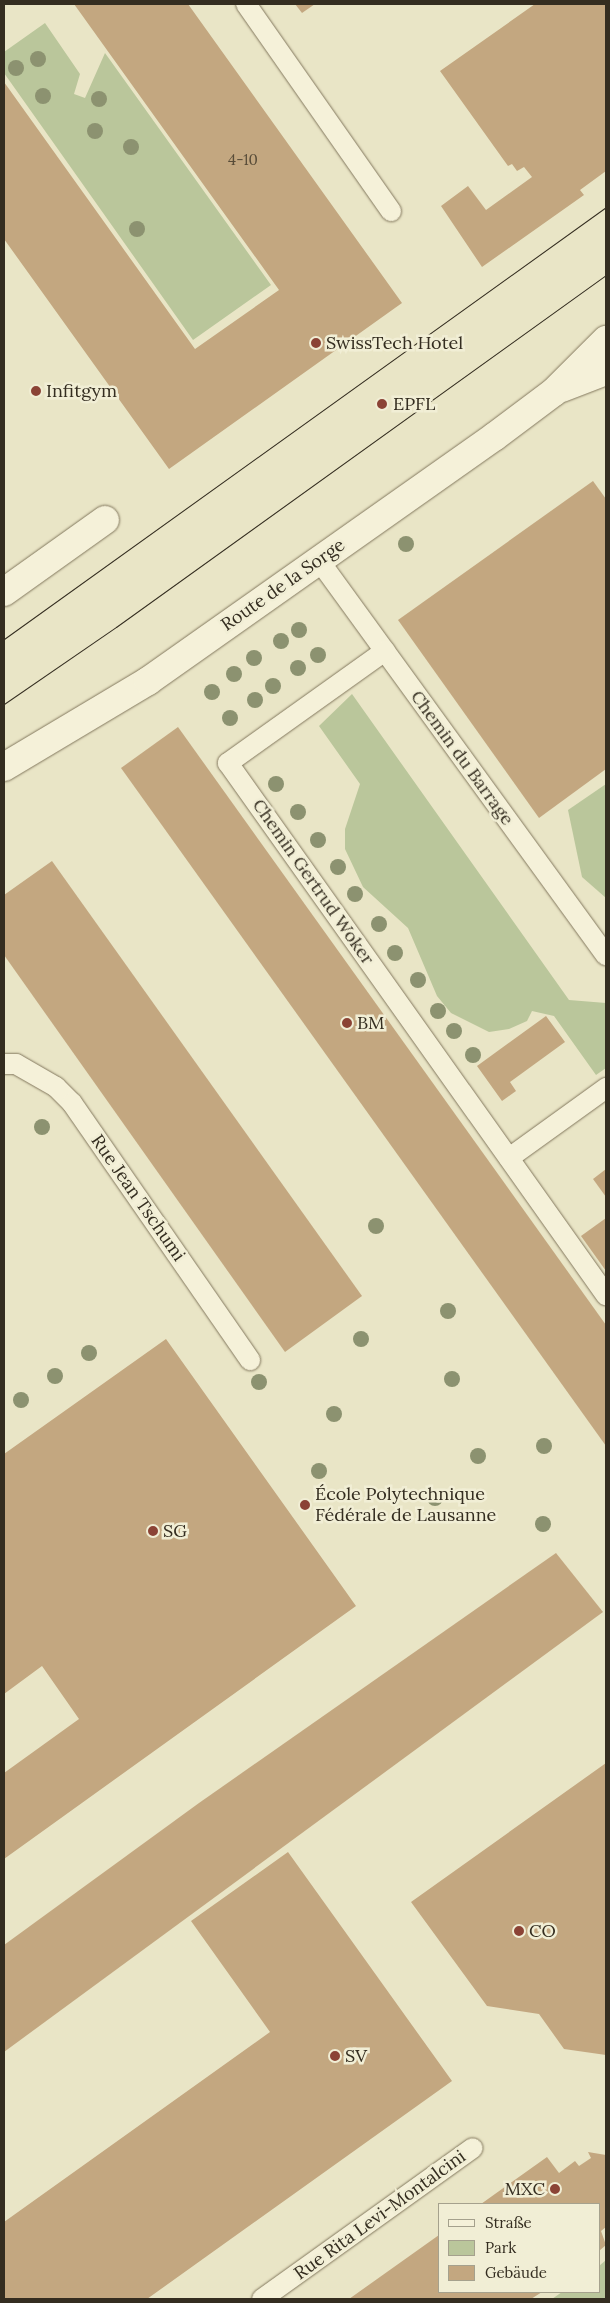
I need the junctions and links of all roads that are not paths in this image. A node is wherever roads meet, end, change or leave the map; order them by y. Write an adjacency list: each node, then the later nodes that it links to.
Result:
1 (246, 4): 2 (lane)
2 (391, 211)
3 (606, 340): 5 (street, Route de la Sorge)
4 (606, 371): 5 (street, Route de la Sorge)
5 (554, 392): 7 (street, Route de la Sorge)
6 (105, 520): 8 (street)
7 (318, 559): 9 (lane, Chemin du Barrage); 10 (street, Route de la Sorge)
8 (4, 592)
9 (385, 651): 11 (lane, Chemin du Barrage); 14 (lane, Chemin Gertrud Woker)
10 (4, 767)
11 (606, 956)
12 (4, 1064): 16 (lane, Rue Jean Tschumi)
13 (606, 1088): 14 (lane)
14 (509, 1158): 15 (lane, Chemin Gertrud Woker)
15 (606, 1295)
16 (250, 1360)
17 (472, 2148): 18 (lane, Rue Rita Levi-Montalcini)
18 (262, 2299)

